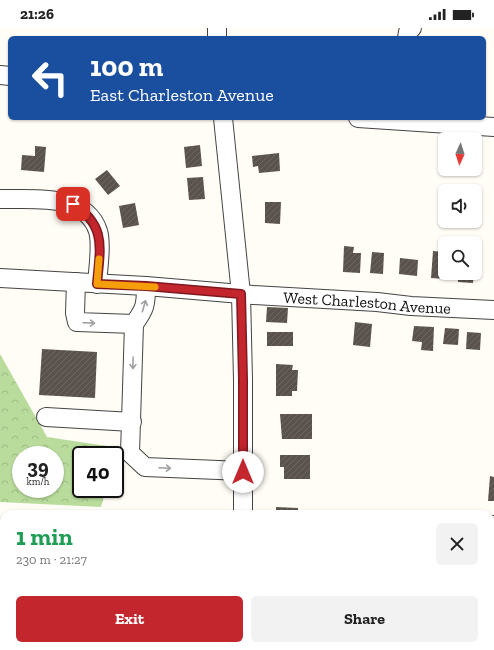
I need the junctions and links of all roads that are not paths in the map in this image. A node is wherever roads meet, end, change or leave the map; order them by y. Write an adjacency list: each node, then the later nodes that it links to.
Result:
1 (224, 120): 10 (street)
2 (411, 120): 3 (street)
3 (437, 121): 4 (street)
4 (494, 127)
5 (0, 199): 8 (street)
6 (0, 278): 7 (street, West Charleston Avenue)
7 (76, 282): 8 (street, West Charleston Avenue); 12 (street, one-way to 12)
8 (97, 284): 9 (street, West Charleston Avenue)
9 (146, 286): 10 (street, West Charleston Avenue); 12 (street, one-way to 9)
10 (241, 294): 11 (street, West Charleston Avenue); 15 (street)
11 (494, 310)
12 (134, 324): 14 (street, one-way to 14)
13 (46, 417): 14 (street)
14 (132, 422): 15 (street, one-way to 15)
15 (243, 472): 16 (street)
16 (243, 510)

